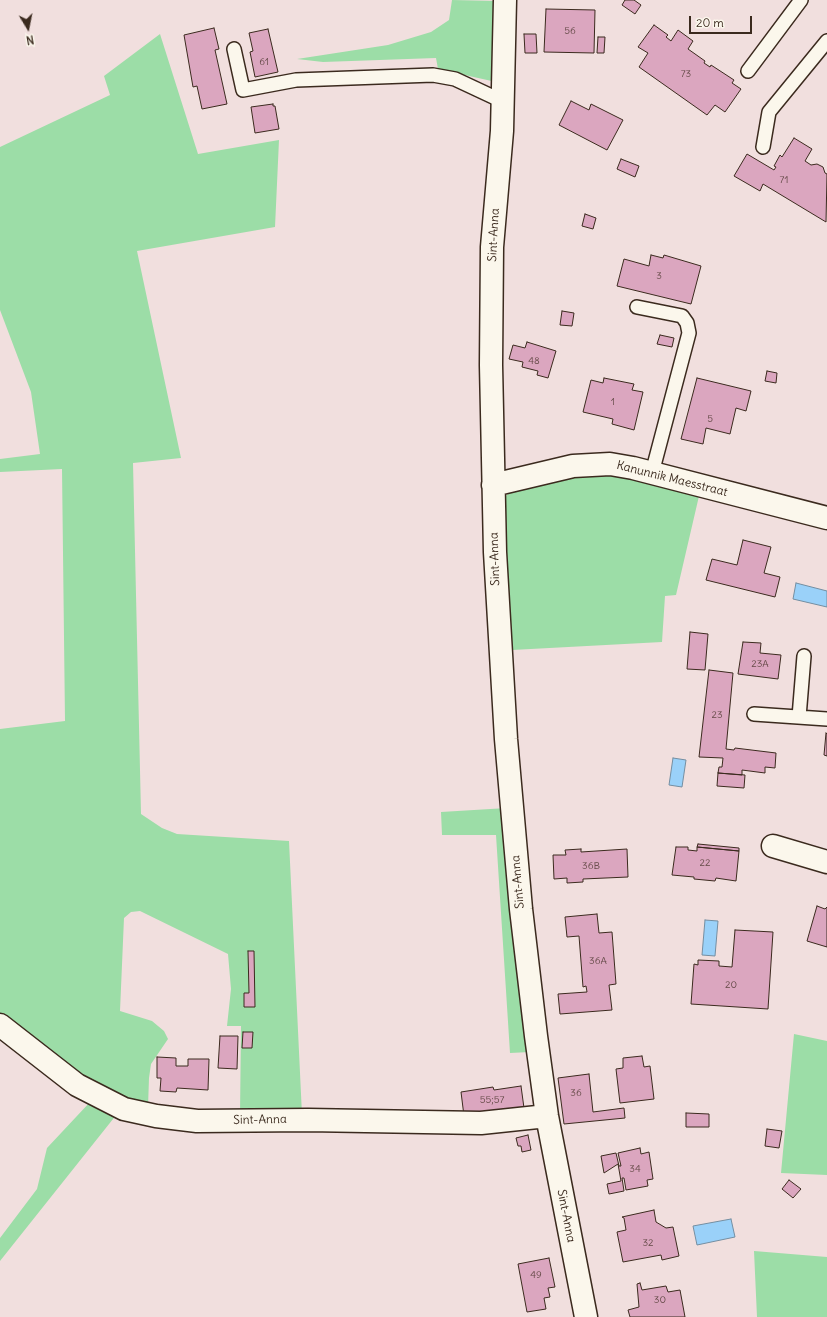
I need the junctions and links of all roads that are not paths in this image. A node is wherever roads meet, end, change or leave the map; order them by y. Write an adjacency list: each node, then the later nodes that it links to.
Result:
1 (505, 0): 6 (street, Sint-Anna)
2 (801, 0): 5 (lane)
3 (827, 41): 7 (lane)
4 (234, 49): 6 (lane)
5 (748, 71)
6 (502, 101): 10 (street, Sint-Anna)
7 (763, 147)
8 (637, 307): 9 (lane)
9 (652, 473): 10 (street, Kanunnik Maesstraat); 11 (street, Kanunnik Maesstraat)
10 (493, 485): 19 (street, Sint-Anna)
11 (827, 518)
12 (804, 656): 14 (lane)
13 (754, 714): 14 (lane)
14 (799, 717): 15 (lane)
15 (827, 719)
16 (773, 846): 17 (street)
17 (827, 862)
18 (0, 1025): 19 (street, Sint-Anna)
19 (547, 1116): 20 (street, Sint-Anna)
20 (586, 1317)

